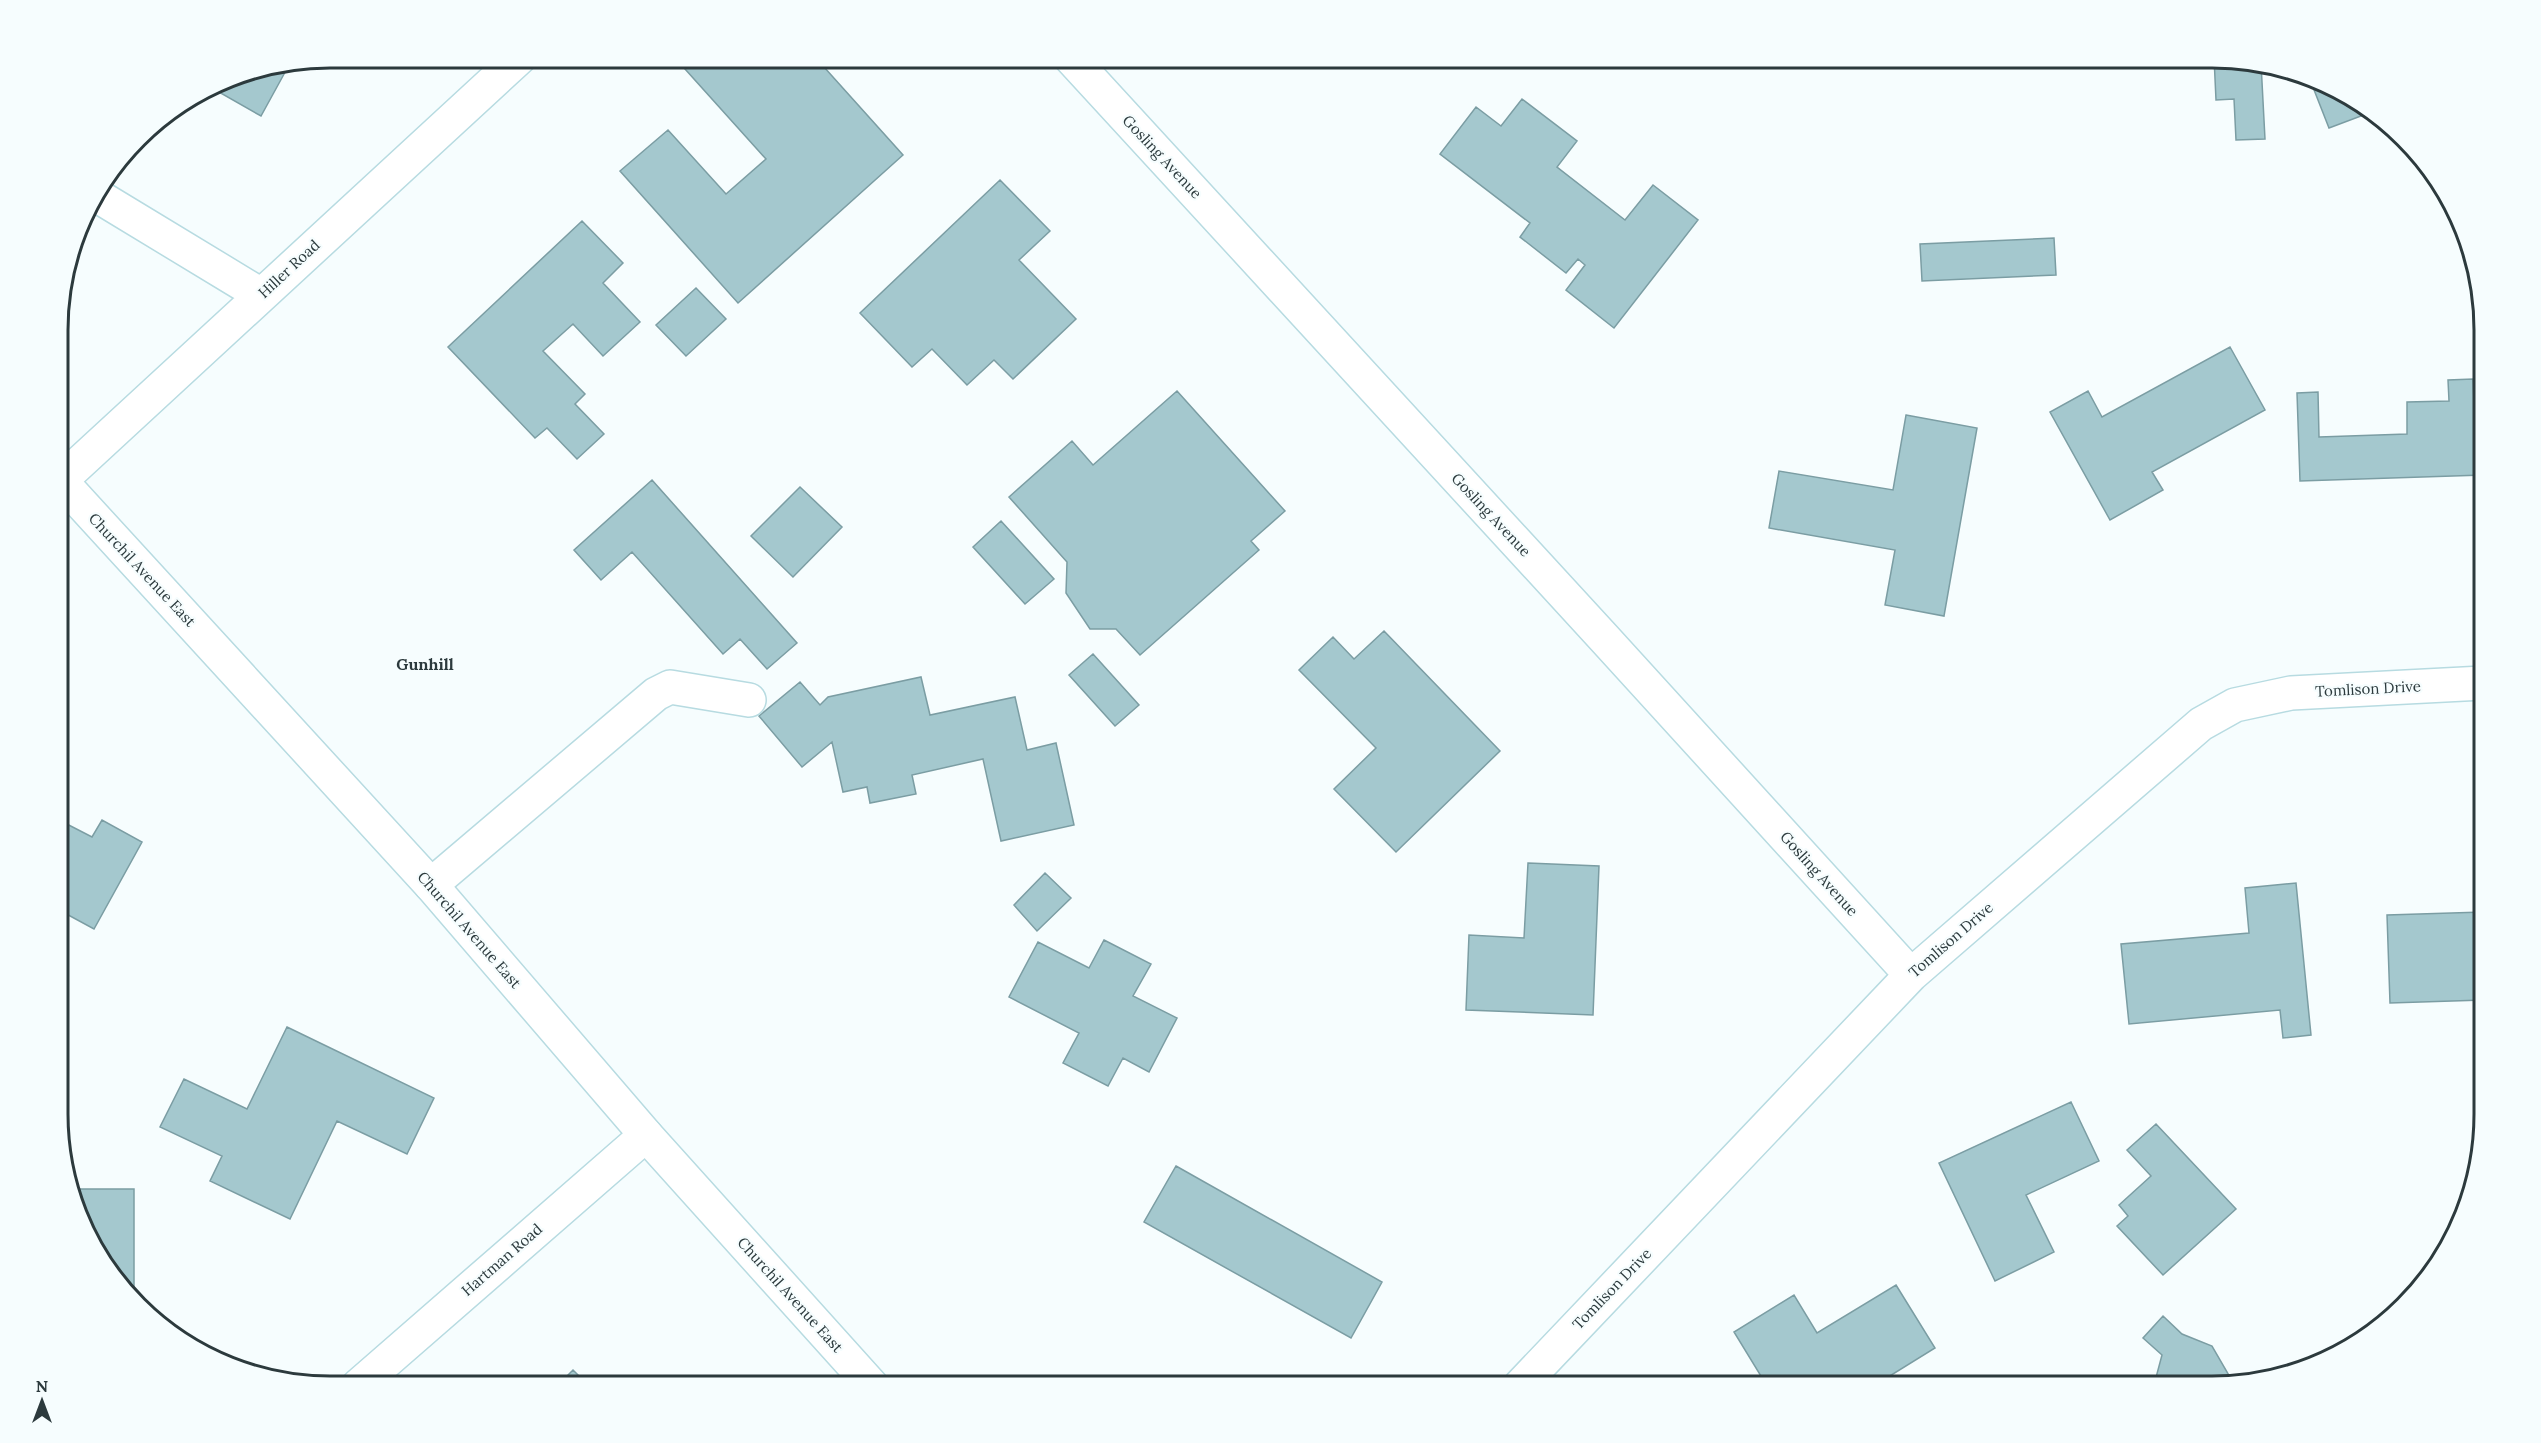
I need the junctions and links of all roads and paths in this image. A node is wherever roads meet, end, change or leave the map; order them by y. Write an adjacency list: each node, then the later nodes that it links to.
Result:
1 (508, 68): 4 (street, Hiller Road)
2 (1080, 68): 10 (street, Gosling Avenue)
3 (102, 199): 4 (street)
4 (261, 295): 5 (street, Hiller Road)
5 (68, 474)
6 (68, 490): 9 (street, Churchil Avenue East)
7 (2474, 683): 10 (street, Tomlison Drive)
8 (749, 700): 9 (street)
9 (431, 885): 11 (street, Churchil Avenue East)
10 (1911, 975): 14 (street, Tomlison Drive)
11 (646, 1135): 12 (street, Hartman Road); 13 (street, Churchil Avenue East)
12 (369, 1376)
13 (863, 1376)
14 (1530, 1376)

